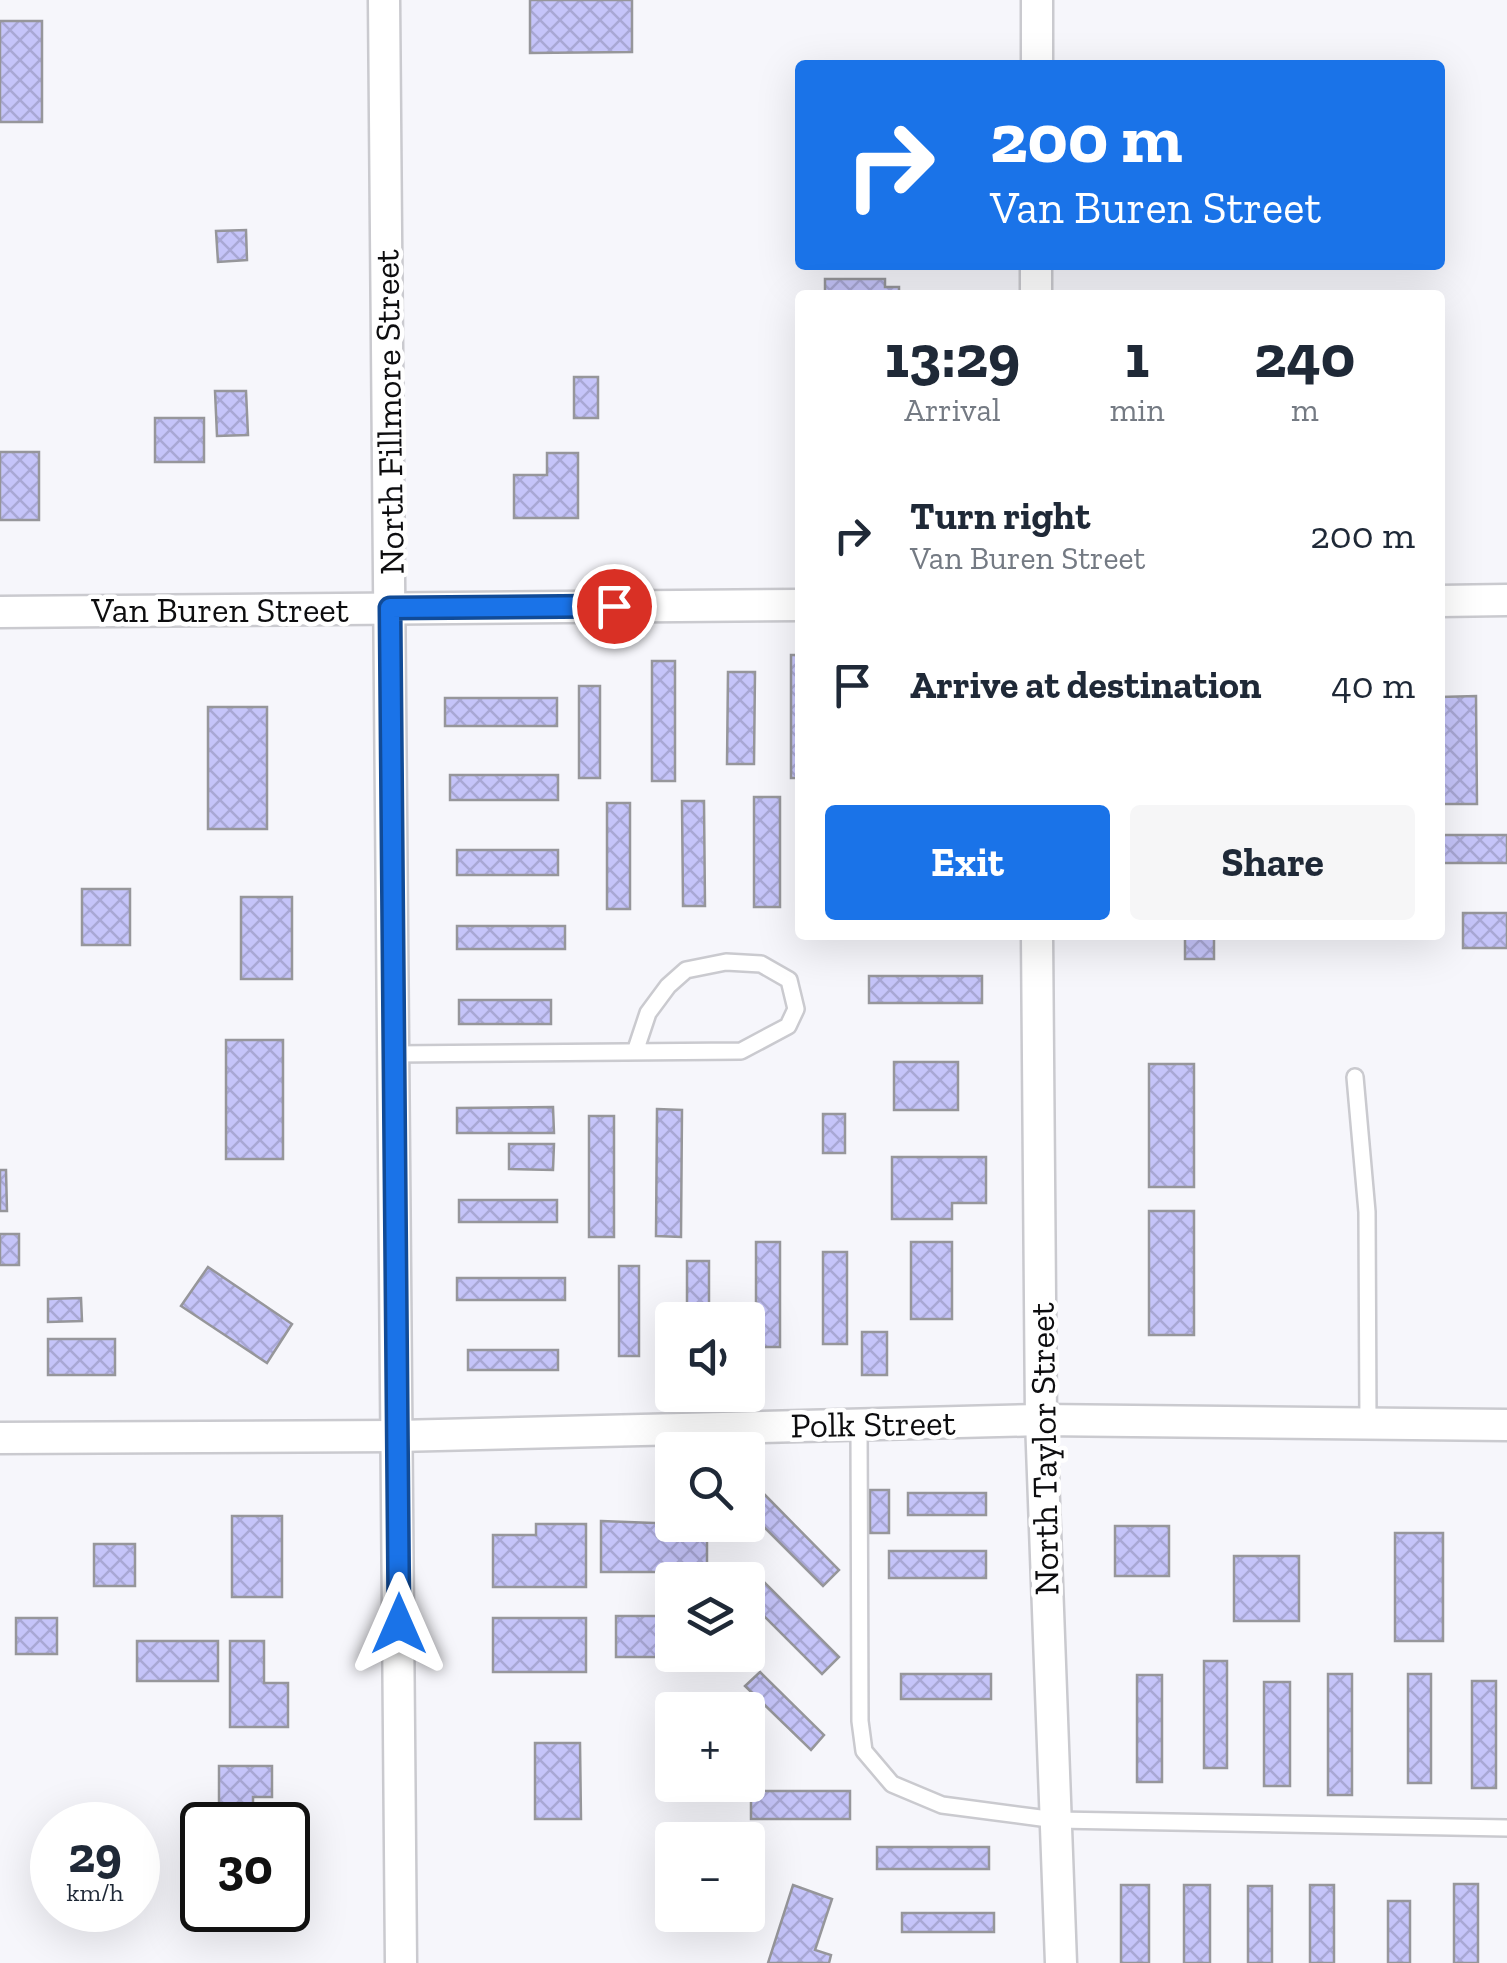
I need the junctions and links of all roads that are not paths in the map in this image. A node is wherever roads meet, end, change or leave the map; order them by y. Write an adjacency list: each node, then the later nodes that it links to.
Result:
1 (384, 0): 7 (street, North Fillmore Street)
2 (1037, 0): 3 (street)
3 (1037, 60)
4 (1507, 600): 5 (street)
5 (1445, 601)
6 (795, 605): 7 (street, Van Buren Street)
7 (390, 608): 8 (street, Van Buren Street); 11 (street, North Fillmore Street)
8 (0, 612)
9 (1037, 940): 13 (street, North Taylor Street)
10 (635, 1052): 10 (lane); 11 (lane)
11 (394, 1054): 17 (street, North Fillmore Street)
12 (1355, 1077): 15 (lane)
13 (1042, 1420): 14 (street, Polk Street); 15 (street, Polk Street); 19 (street, North Taylor Street)
14 (859, 1424): 17 (street, Polk Street); 19 (lane)
15 (1368, 1424): 16 (street, Polk Street)
16 (1507, 1425)
17 (398, 1436): 18 (street, Polk Street); 21 (street, North Fillmore Street)
18 (0, 1438)
19 (1056, 1820): 20 (lane); 22 (street, North Taylor Street)
20 (1507, 1828)
21 (401, 1963)
22 (1061, 1963)

